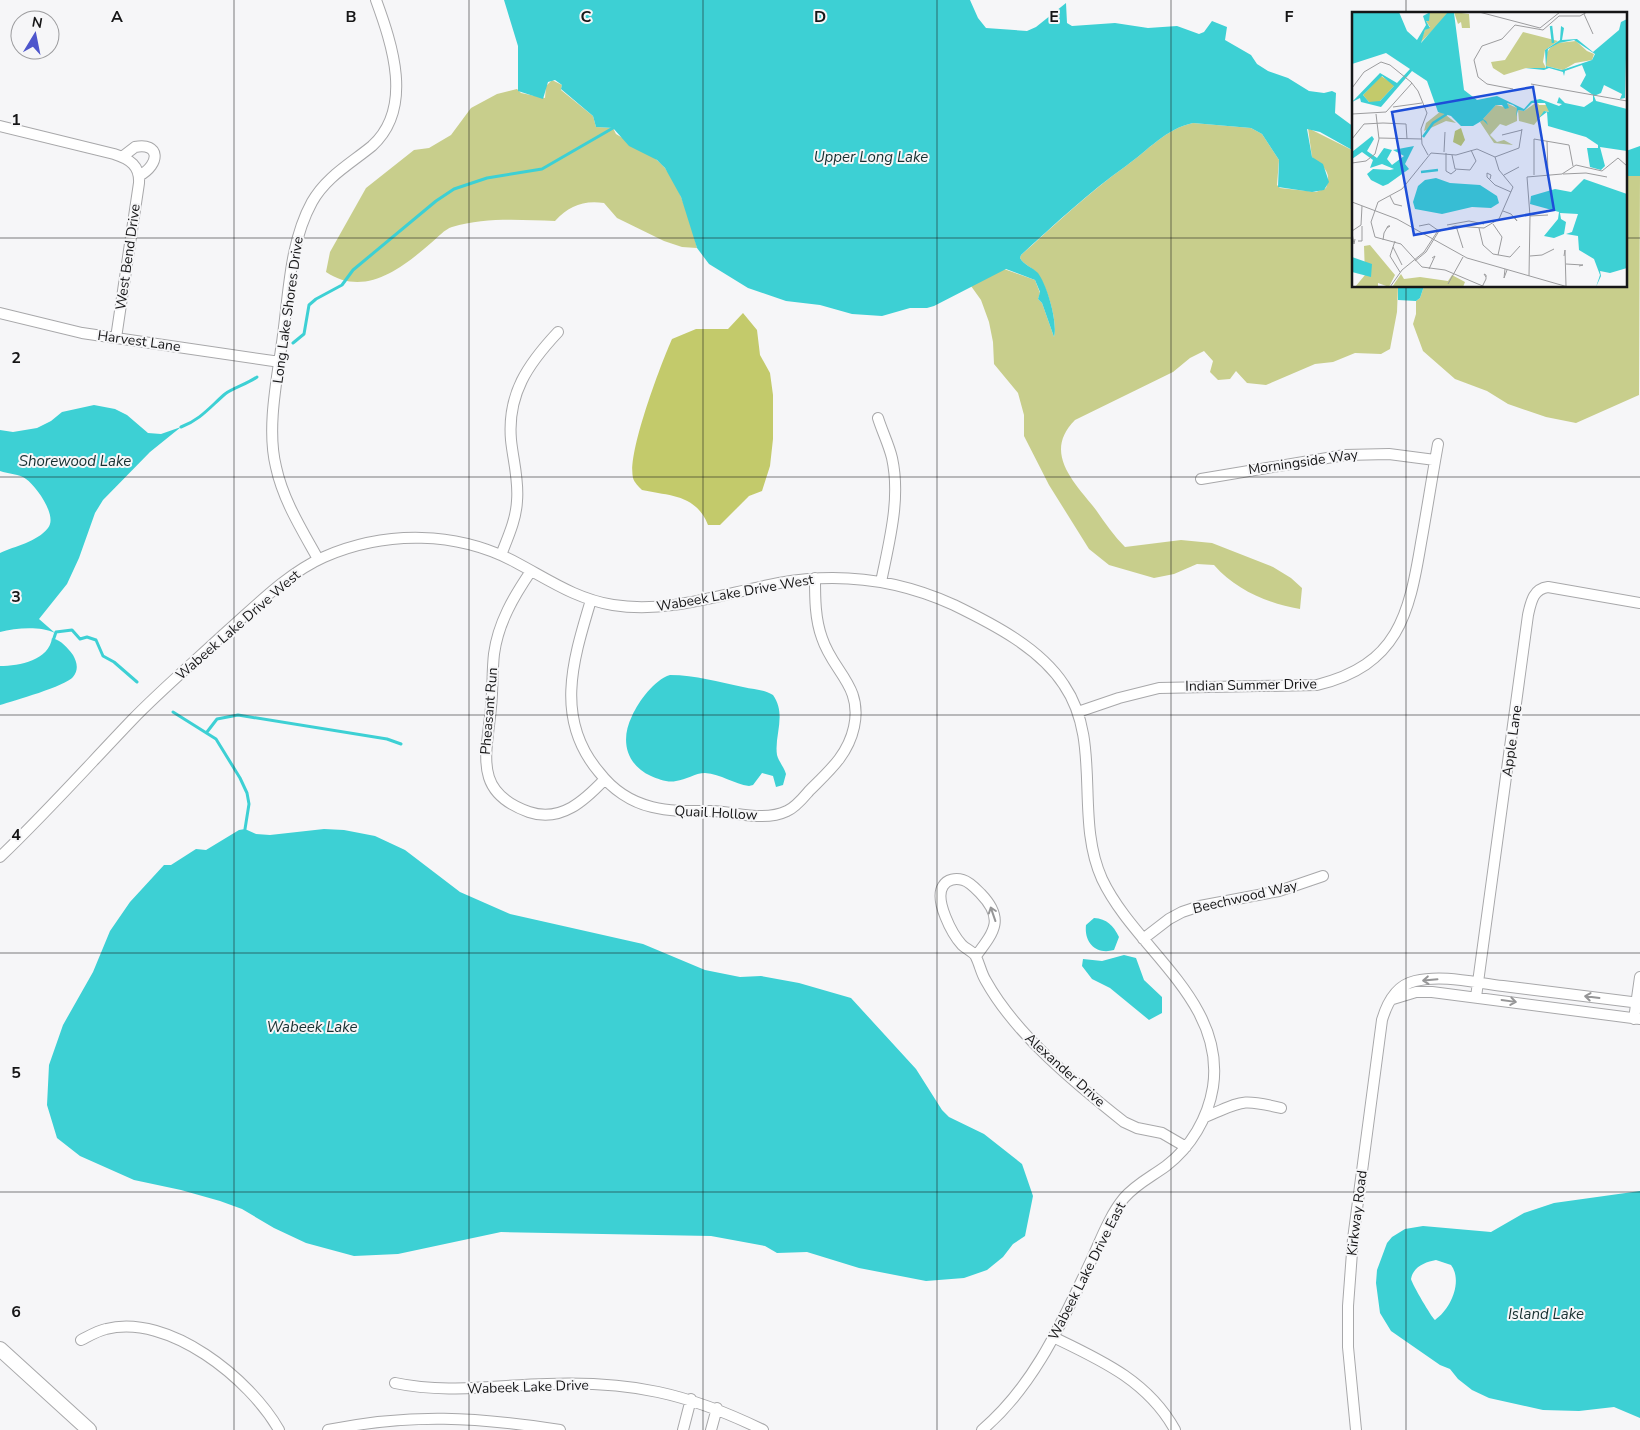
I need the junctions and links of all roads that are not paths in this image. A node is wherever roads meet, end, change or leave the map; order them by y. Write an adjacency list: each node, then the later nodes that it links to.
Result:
1 (376, 0): 8 (street, Long Lake Shores Drive)
2 (0, 126): 3 (street)
3 (122, 157): 4 (street); 4 (street)
4 (139, 176): 7 (street, West Bend Drive)
5 (0, 313): 7 (street, Harvest Lane)
6 (558, 332): 13 (street)
7 (116, 338): 8 (street, Harvest Lane)
8 (280, 362): 14 (street, Long Lake Shores Drive)
9 (878, 418): 17 (street)
10 (1438, 444): 11 (street, Indian Summer Drive)
11 (1435, 460): 12 (street, Morningside Way); 20 (street, Indian Summer Drive)
12 (1201, 479)
13 (501, 555): 14 (street, Wabeek Lake Drive West); 15 (street, Wabeek Lake Drive West)
14 (318, 560): 22 (street, Wabeek Lake Drive West)
15 (531, 571): 18 (street, Wabeek Lake Drive West); 21 (street, Pheasant Run)
16 (815, 578): 17 (street, Wabeek Lake Drive West); 18 (street, Wabeek Lake Drive West); 21 (street, Quail Hollow)
17 (882, 582): 20 (street, Wabeek Lake Drive West)
18 (591, 600): 21 (street, Quail Hollow)
19 (1640, 602): 27 (street, Apple Lane)
20 (1078, 712): 24 (street, Wabeek Lake Drive East)
21 (604, 779)
22 (0, 857)
23 (1324, 876): 24 (street, Beechwood Way)
24 (1143, 939): 33 (street, Wabeek Lake Drive East)
25 (976, 956): 25 (street, Alexander Drive, one-way to 25); 34 (street, Alexander Drive)
26 (1640, 977): 30 (street)
27 (1479, 983): 28 (street, Apple Lane); 29 (street, Kirkway Road, one-way to 29); 30 (street, Kirkway Road, one-way to 27)
28 (1476, 997): 29 (street); 31 (street, one-way to 31)
29 (1392, 999): 51 (street, Kirkway Road)
30 (1638, 1003): 31 (street)
31 (1637, 1019)
32 (1281, 1108): 33 (street)
33 (1205, 1117): 34 (street, Wabeek Lake Drive East)
34 (1186, 1147): 35 (street, Wabeek Lake Drive East)
35 (1053, 1337): 49 (street, Wabeek Lake Drive East); 50 (street)
36 (81, 1340): 43 (street)
37 (0, 1349): 42 (main road)
38 (395, 1383): 39 (street, Wabeek Lake Drive)
39 (691, 1399): 40 (street, Wabeek Lake Drive); 46 (street)
40 (717, 1408): 47 (street); 48 (street, Wabeek Lake Drive)
41 (495, 1426): 44 (street); 45 (street)
42 (89, 1430)
43 (279, 1430)
44 (328, 1430)
45 (560, 1430)
46 (682, 1430)
47 (711, 1430)
48 (763, 1430)
49 (982, 1430)
50 (1175, 1430)
51 (1356, 1430)

